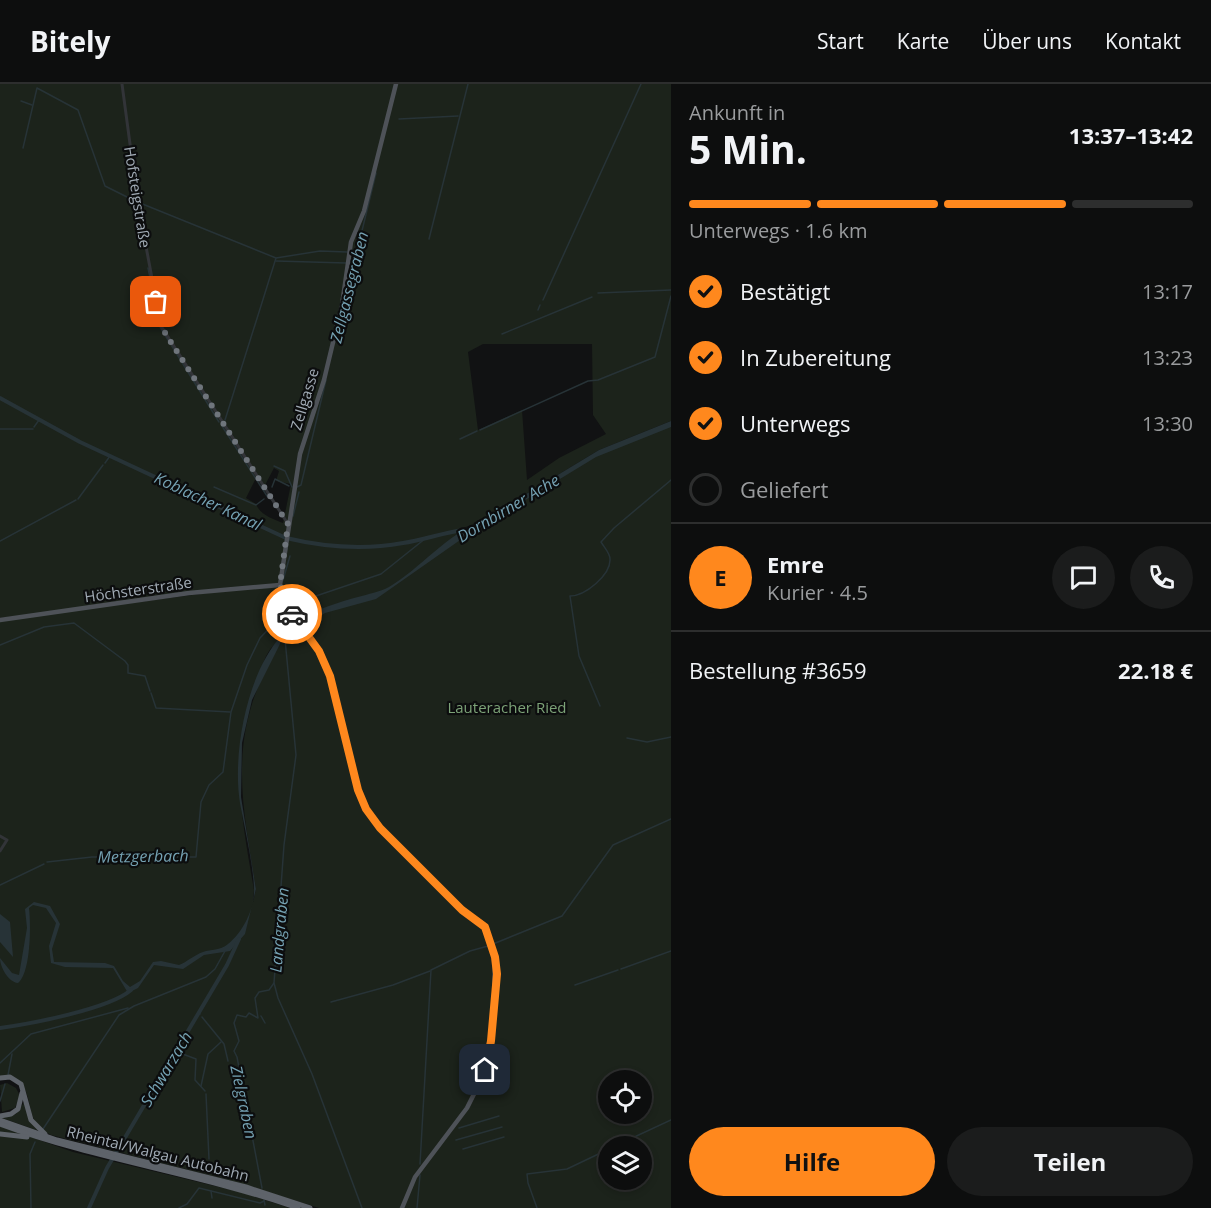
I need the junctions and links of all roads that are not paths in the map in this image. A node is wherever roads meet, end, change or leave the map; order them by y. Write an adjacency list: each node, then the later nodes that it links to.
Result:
1 (122, 84): 3 (street, Hofsteigstraße)
2 (396, 84): 3 (main road, Zellgasse)
3 (288, 526): 4 (main road, Zellgasse)
4 (280, 585): 5 (main road, Höchsterstraße); 16 (main road)
5 (0, 620)
6 (0, 836): 7 (street)
7 (0, 851)
8 (0, 1079): 9 (highway)
9 (22, 1089): 10 (highway); 12 (highway)
10 (0, 1120): 12 (highway, Rheintal/Walgau Autobahn)
11 (0, 1134): 12 (highway)
12 (57, 1142): 13 (highway, Rheintal/Walgau Autobahn)
13 (117, 1159): 14 (highway, Rheintal/Walgau Autobahn); 15 (highway, Rheintal/Walgau Autobahn)
14 (298, 1208)
15 (310, 1208)
16 (402, 1208)

